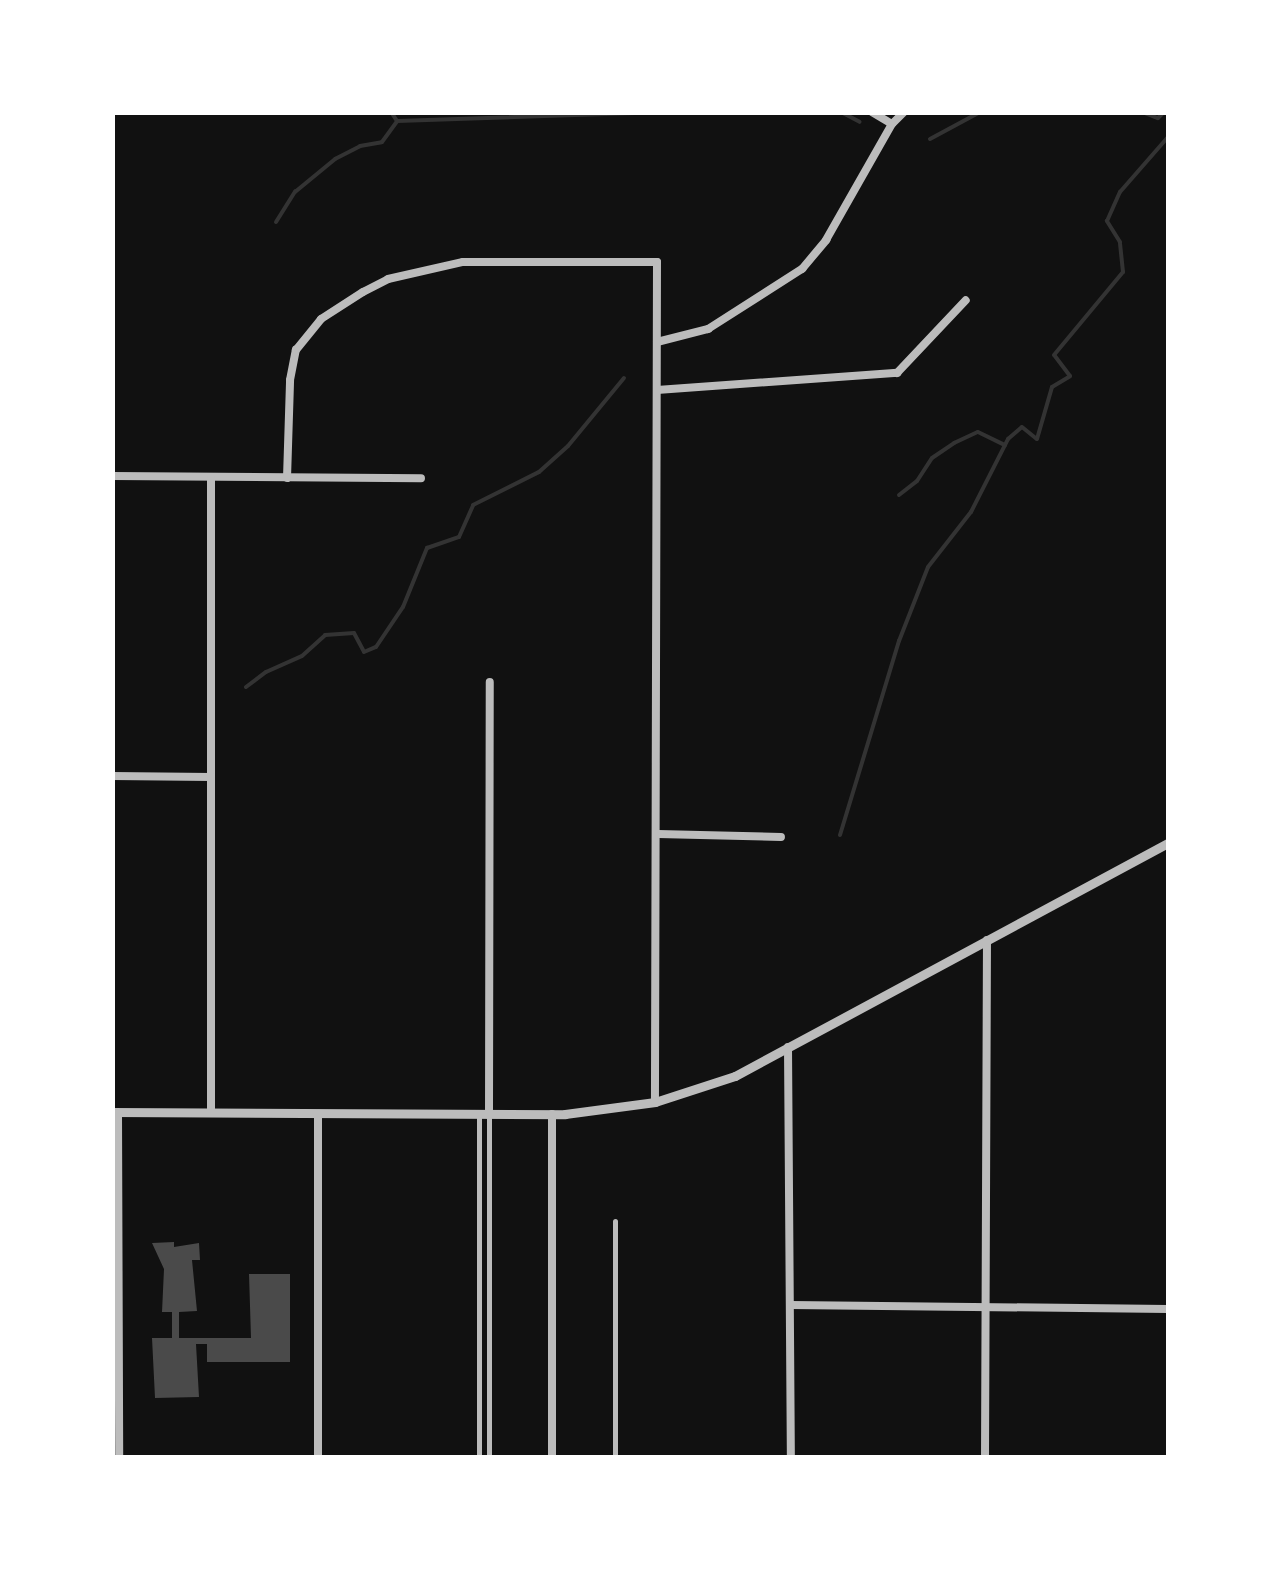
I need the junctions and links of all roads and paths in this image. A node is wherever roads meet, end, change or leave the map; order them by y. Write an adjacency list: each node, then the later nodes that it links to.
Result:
1 (872, 112): 3 (street)
2 (904, 112): 3 (street)
3 (892, 124): 5 (street)
4 (966, 300): 6 (street)
5 (657, 342): 6 (street); 9 (street)
6 (657, 390): 14 (street)
7 (112, 476): 8 (street)
8 (210, 478): 9 (street); 13 (street)
9 (288, 478): 10 (street)
10 (421, 478)
11 (490, 682): 23 (street)
12 (112, 776): 13 (street)
13 (211, 777): 21 (street)
14 (658, 834): 15 (street); 19 (street)
15 (781, 837)
16 (1168, 842): 17 (street)
17 (987, 940): 18 (street); 27 (street)
18 (788, 1047): 19 (street); 26 (street)
19 (656, 1102): 22 (street)
20 (115, 1112): 21 (street); 29 (street)
21 (211, 1113): 24 (street)
22 (552, 1114): 23 (street); 33 (street)
23 (484, 1115): 24 (street); 31 (street); 32 (street)
24 (318, 1116): 30 (street)
25 (616, 1220): 34 (street)
26 (791, 1304): 27 (street); 35 (street)
27 (986, 1308): 28 (street); 36 (street)
28 (1168, 1309)
29 (120, 1458)
30 (318, 1458)
31 (480, 1458)
32 (488, 1458)
33 (552, 1458)
34 (615, 1458)
35 (791, 1458)
36 (985, 1458)

